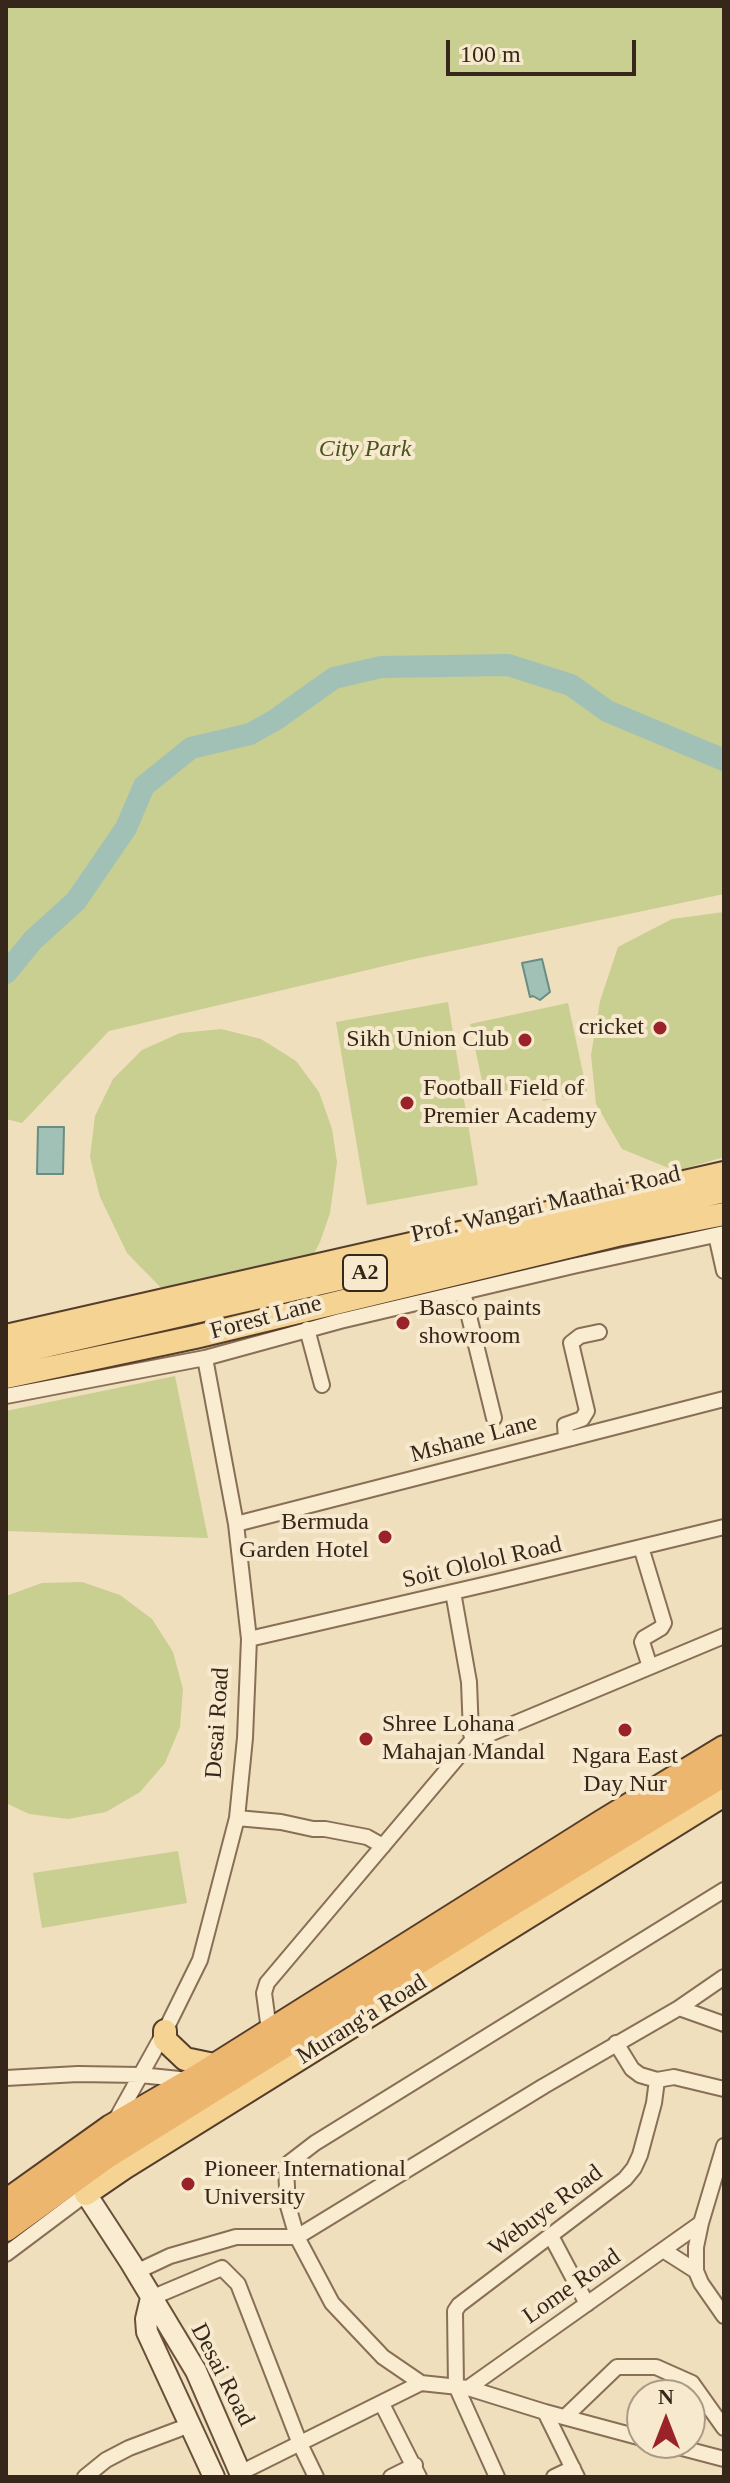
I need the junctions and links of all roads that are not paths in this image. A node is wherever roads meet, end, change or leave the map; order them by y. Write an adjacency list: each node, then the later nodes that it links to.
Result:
1 (724, 1173): 9 (main road)
2 (724, 1191): 10 (main road, Prof. Wangari Maathai Road / A2)
3 (724, 1214): 12 (main road, Prof. Wangari Maathai Road / A2)
4 (720, 1234): 5 (street); 6 (street, Forest Lane)
5 (724, 1271)
6 (463, 1292): 7 (street, Forest Lane); 16 (street)
7 (307, 1329): 11 (street, Forest Lane); 13 (street)
8 (599, 1332): 17 (street)
9 (6, 1336)
10 (6, 1355)
11 (205, 1358): 14 (street, Forest Lane); 18 (street, Desai Road)
12 (6, 1377)
13 (322, 1385)
14 (6, 1396)
15 (724, 1399): 17 (street, Mshane Lane)
16 (494, 1418)
17 (566, 1438): 18 (street, Mshane Lane)
18 (236, 1524): 23 (street, Desai Road)
19 (724, 1527): 20 (street, Soit Ololol Road)
20 (641, 1547): 21 (street, Soit Ololol Road); 24 (street)
21 (453, 1592): 23 (street, Soit Ololol Road); 25 (street)
22 (724, 1636): 24 (street)
23 (249, 1639): 29 (street, Desai Road)
24 (650, 1667): 25 (street)
25 (474, 1738): 30 (street)
26 (724, 1748): 35 (highway, Murang'a Road)
27 (724, 1774): 49 (highway, Murang'a Road)
28 (724, 1795): 46 (main road, Murang'a Road)
29 (237, 1818): 30 (street); 36 (street, Desai Road)
30 (383, 1846): 35 (street)
31 (724, 1890): 51 (street)
32 (724, 1977): 33 (street)
33 (679, 2008): 34 (street); 37 (street)
34 (724, 2024)
35 (269, 2030): 38 (highway, Murang'a Road)
36 (165, 2031): 38 (main road); 39 (street, Desai Road)
37 (616, 2043): 42 (street); 51 (street)
38 (214, 2065): 41 (highway, Murang'a Road)
39 (140, 2075): 40 (street); 41 (street); 44 (street, Desai Road)
40 (6, 2078)
41 (192, 2080): 44 (highway, Murang'a Road)
42 (657, 2080): 43 (street); 50 (street, Webuye Road)
43 (724, 2089)
44 (111, 2127): 47 (highway, Murang'a Road)
45 (724, 2146): 48 (street)
46 (86, 2194): 53 (street, Murang'a Road); 55 (main road, Desai Road)
47 (6, 2202)
48 (701, 2223): 52 (street, Lome Road); 54 (street)
49 (6, 2229)
50 (551, 2236): 57 (street); 60 (street, Webuye Road)
51 (297, 2237): 55 (street); 59 (street)
52 (663, 2250): 54 (street); 57 (street, Lome Road)
53 (6, 2254)
54 (696, 2271): 58 (street)
55 (136, 2272): 56 (main road, Desai Road)
56 (151, 2298): 64 (main road, Desai Road); 67 (street); 70 (main road, Desai Road)
57 (587, 2304): 60 (street, Lome Road)
58 (724, 2316)
59 (421, 2383): 60 (street); 61 (street)
60 (462, 2387): 62 (street); 75 (street)
61 (382, 2404): 67 (street); 68 (street)
62 (545, 2412): 63 (street); 69 (street)
63 (565, 2417): 65 (street); 66 (street)
64 (190, 2425): 71 (street); 72 (main road, Desai Road)
65 (724, 2428)
66 (626, 2434)
67 (300, 2444): 70 (street); 73 (street)
68 (417, 2471): 74 (street)
69 (575, 2472): 76 (street)
70 (241, 2475)
71 (85, 2477)
72 (214, 2477)
73 (316, 2477)
74 (391, 2477)
75 (497, 2477)
76 (554, 2477)

